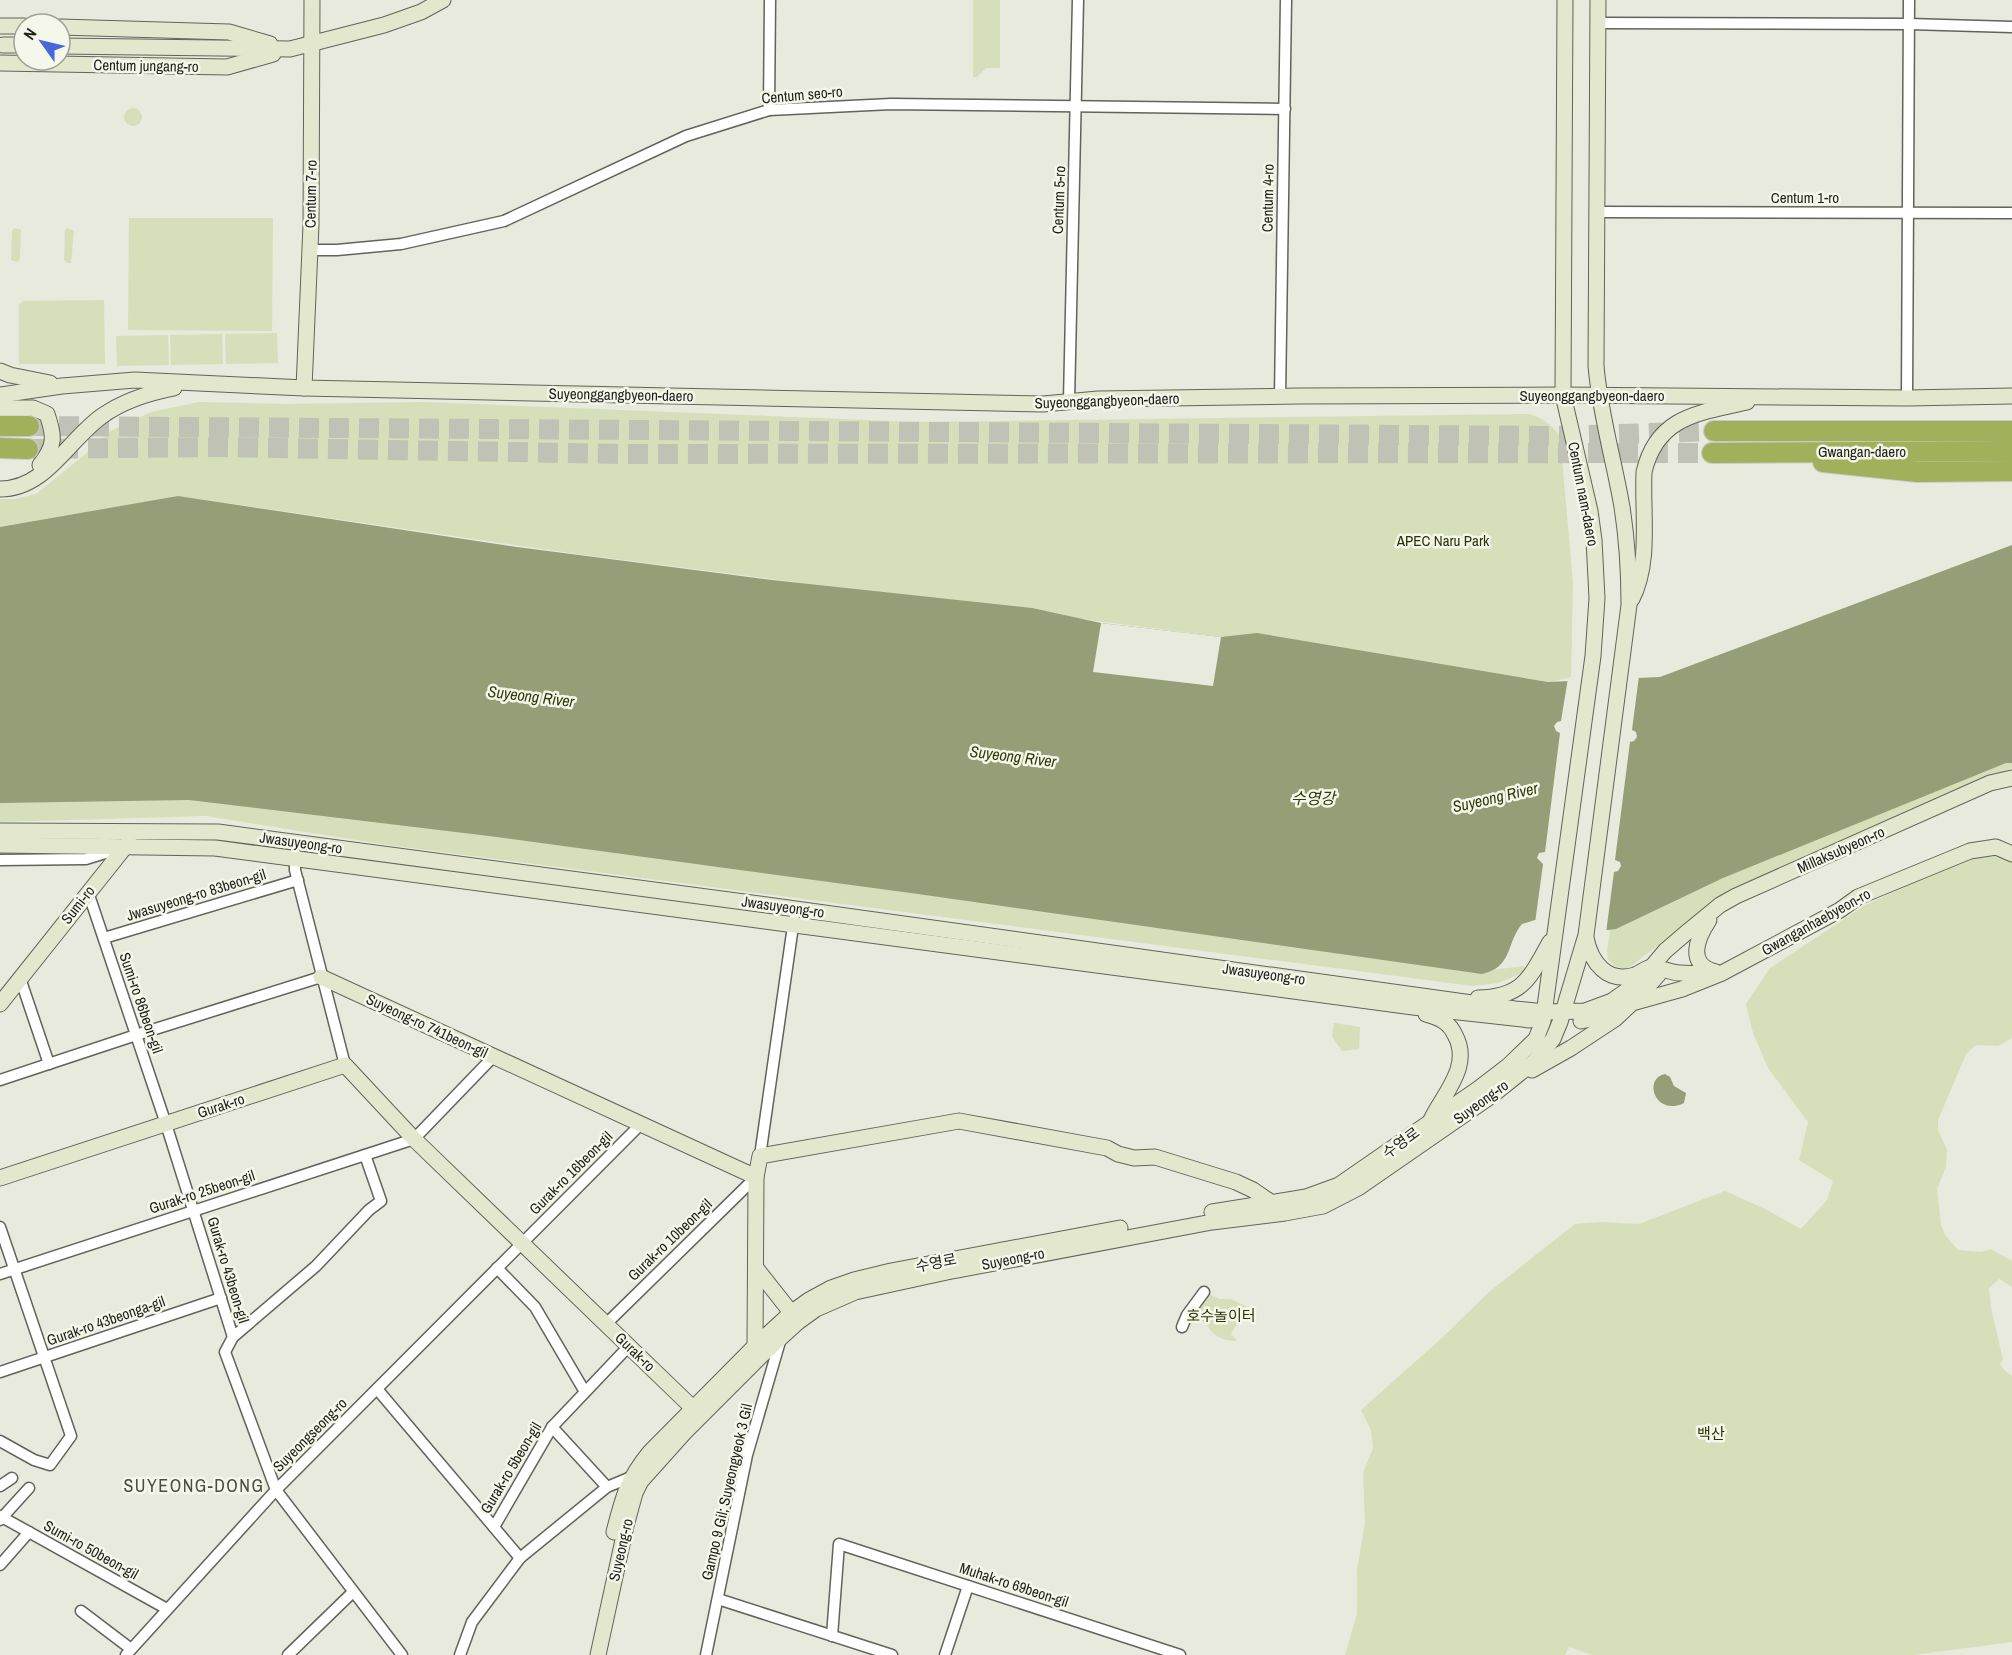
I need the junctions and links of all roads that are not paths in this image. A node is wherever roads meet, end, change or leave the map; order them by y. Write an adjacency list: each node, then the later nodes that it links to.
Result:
1 (312, 0): 15 (main road, Centum 7-ro)
2 (443, 0): 15 (main road, Centum jungang-ro)
3 (770, 0): 21 (street)
4 (1078, 0): 19 (street, Centum 5-ro)
5 (1286, 0): 20 (street, Centum 4-ro)
6 (1565, 0): 31 (main road, Centum nam-daero)
7 (1598, 0): 9 (main road)
8 (1909, 0): 10 (street)
9 (1598, 22): 10 (street); 22 (main road)
10 (1909, 24): 12 (street); 23 (street)
11 (72, 27): 17 (main road, Centum jungang-ro)
12 (2012, 27)
13 (3, 45): 14 (main road)
14 (12, 45)
15 (312, 45): 17 (main road, Centum jungang-ro); 25 (main road, Centum 7-ro)
16 (72, 46): 17 (main road, Centum jungang-ro)
17 (290, 49): 18 (main road, Centum jungang-ro)
18 (0, 63)
19 (1076, 105): 20 (street, Centum seo-ro); 21 (street, Centum seo-ro); 37 (street, Centum 5-ro)
20 (1285, 109): 34 (street, Centum 4-ro)
21 (770, 110): 25 (street, Centum seo-ro)
22 (1597, 212): 23 (street, Centum 1-ro); 32 (main road)
23 (1908, 213): 24 (street, Centum 1-ro); 36 (street)
24 (2012, 213)
25 (310, 250): 29 (main road, Centum 7-ro)
26 (0, 371): 28 (main road)
27 (201, 384): 28 (main road, Suyeonggangbyeon-daero); 29 (main road, Suyeonggangbyeon-daero); 47 (main road, Suyeonggangbyeon-daero)
28 (62, 386): 30 (main road)
29 (304, 388): 37 (main road, Suyeonggangbyeon-daero)
30 (0, 394)
31 (1563, 395): 32 (main road, Suyeonggangbyeon-daero); 34 (main road, Suyeonggangbyeon-daero); 61 (main road, Centum nam-daero)
32 (1598, 395): 35 (main road, Suyeonggangbyeon-daero); 48 (main road)
33 (2012, 396): 36 (main road, Suyeonggangbyeon-daero)
34 (1280, 397): 37 (main road, Suyeonggangbyeon-daero)
35 (1771, 397): 36 (main road, Suyeonggangbyeon-daero); 48 (main road)
36 (1907, 398)
37 (1069, 401)
38 (0, 408): 47 (main road)
39 (0, 426): 40 (highway)
40 (29, 426)
41 (1714, 431): 42 (highway, Gwangan-daero)
42 (2012, 431)
43 (0, 448): 44 (highway)
44 (28, 448)
45 (2012, 451): 46 (highway, Gwangan-daero)
46 (2012, 471)
47 (5, 489)
48 (1629, 605): 62 (main road)
49 (2012, 778): 59 (main road, Millaksubyeon-ro)
50 (0, 831): 51 (main road, Jwasuyeong-ro)
51 (136, 832): 53 (main road, Sumi-ro); 54 (main road, Jwasuyeong-ro)
52 (0, 846): 53 (main road, Jwasuyeong-ro)
53 (126, 847): 54 (main road, Jwasuyeong-ro); 56 (street); 58 (main road, Sumi-ro)
54 (296, 850): 57 (street); 60 (main road, Jwasuyeong-ro); 60 (main road, Jwasuyeong-ro)
55 (2012, 854): 65 (main road, Gwanganhaebyeon-ro)
56 (0, 860)
57 (298, 880): 63 (street, Jwasuyeong-ro 83beon-gil); 66 (street)
58 (88, 892): 63 (street, Sumi-ro 86beon-gil); 67 (main road, Sumi-ro)
59 (1720, 905): 64 (main road, Millaksubyeon-ro); 65 (main road)
60 (795, 917): 68 (main road, Jwasuyeong-ro); 71 (main road, Jwasuyeong-ro); 85 (street)
61 (1557, 932): 68 (main road); 72 (main road, Centum nam-daero)
62 (1586, 936): 64 (main road); 73 (main road)
63 (104, 938): 74 (street, Sumi-ro 86beon-gil)
64 (1658, 969): 65 (main road, Gwanganhaebyeon-ro); 69 (main road, Millaksubyeon-ro); 73 (main road, Millaksubyeon-ro)
65 (1722, 973): 69 (main road)
66 (321, 977): 74 (street); 75 (main road, Suyeong-ro 741beon-gil); 77 (street)
67 (20, 978): 70 (main road, Sumi-ro); 76 (street)
68 (1455, 1000): 72 (main road, Jwasuyeong-ro)
69 (1632, 1003): 73 (main road, Millaksubyeon-ro); 78 (main road)
70 (0, 1004)
71 (1413, 1007): 72 (main road, Jwasuyeong-ro); 80 (main road)
72 (1544, 1016): 73 (main road, Jwasuyeong-ro); 80 (main road, 수영로)
73 (1562, 1017): 78 (main road, Suyeong-ro)
74 (136, 1035): 76 (street); 81 (street, Sumi-ro 86beon-gil)
75 (494, 1057): 82 (main road, Suyeong-ro 741beon-gil); 83 (street)
76 (49, 1064): 79 (street)
77 (345, 1065): 81 (main road, Gurak-ro); 83 (main road, Gurak-ro)
78 (1521, 1073): 88 (main road, Suyeong-ro)
79 (0, 1080)
80 (1430, 1122): 88 (main road, 수영로)
81 (166, 1124): 86 (main road, Gurak-ro); 89 (street, Gurak-ro 43beon-gil)
82 (641, 1124): 87 (main road, Suyeong-ro 741beon-gil); 91 (street, Gurak-ro 16beon-gil)
83 (414, 1139): 84 (street, Gurak-ro 25beon-gil); 91 (main road, Gurak-ro)
84 (365, 1155): 89 (street, Gurak-ro 25beon-gil); 101 (street)
85 (760, 1156): 87 (main road); 88 (main road)
86 (0, 1178)
87 (756, 1178): 93 (main road); 99 (street, Gurak-ro 10beon-gil)
88 (1279, 1208): 98 (main road, Suyeong-ro)
89 (194, 1211): 94 (street, Gurak-ro 25beon-gil); 97 (street, Gurak-ro 43beon-gil)
90 (0, 1227): 94 (street)
91 (522, 1244): 92 (street, Suyeongseong-ro); 99 (main road, Gurak-ro)
92 (497, 1268): 107 (street, Suyeongseong-ro); 108 (street)
93 (756, 1268): 98 (main road); 104 (main road)
94 (15, 1269): 95 (street, Gurak-ro 25beon-gil); 105 (street)
95 (0, 1274)
96 (1204, 1292): 100 (street)
97 (221, 1298): 101 (street, Gurak-ro 43beon-gil); 105 (street, Gurak-ro 43beonga-gil)
98 (795, 1318): 102 (main road, Suyeong-ro); 104 (main road)
99 (606, 1324): 103 (main road, Gurak-ro)
100 (1182, 1327)
101 (233, 1337): 117 (street, Gurak-ro 43beon-gil)
102 (781, 1338): 109 (main road, Suyeong-ro); 125 (street, Gampo 9 Gil; Suyeongyeok 3 Gil)
103 (629, 1346): 108 (street, Gurak-ro 5beon-gil); 109 (main road, Gurak-ro)
104 (755, 1346): 109 (main road)
105 (44, 1358): 106 (street, Gurak-ro 43beonga-gil); 111 (street)
106 (0, 1372)
107 (377, 1389): 117 (street, Suyeongseong-ro); 119 (street)
108 (585, 1392): 110 (street, Gurak-ro 5beon-gil)
109 (697, 1412): 112 (main road); 134 (main road, Suyeong-ro)
110 (552, 1427): 115 (street); 119 (street, Gurak-ro 5beon-gil)
111 (0, 1441)
112 (631, 1477): 115 (street); 133 (main road)
113 (12, 1478): 114 (street)
114 (0, 1486)
115 (607, 1487): 121 (street)
116 (29, 1488): 118 (street)
117 (276, 1490): 124 (street, Gurak-ro 43beon-gil); 126 (street, Suyeongseong-ro)
118 (1, 1518): 120 (street, Sumi-ro 50beon-gil)
119 (494, 1527): 121 (street)
120 (29, 1532): 122 (street); 126 (street, Sumi-ro 50beon-gil)
121 (520, 1558): 132 (street)
122 (0, 1564)
123 (968, 1586): 128 (street, Muhak-ro 69beon-gil); 137 (street); 138 (street, Muhak-ro 69beon-gil)
124 (353, 1592): 130 (street); 131 (street, Gurak-ro 43beon-gil)
125 (718, 1599): 128 (street); 135 (street, Gampo 9 Gil; Suyeongyeok 3 Gil)
126 (167, 1610): 129 (street, Suyeongseong-ro)
127 (81, 1611): 129 (street)
128 (832, 1636): 136 (street)
129 (129, 1653)
130 (288, 1655)
131 (402, 1655)
132 (460, 1655)
133 (587, 1655)
134 (598, 1655)
135 (706, 1655)
136 (892, 1655)
137 (945, 1655)
138 (1180, 1655)

